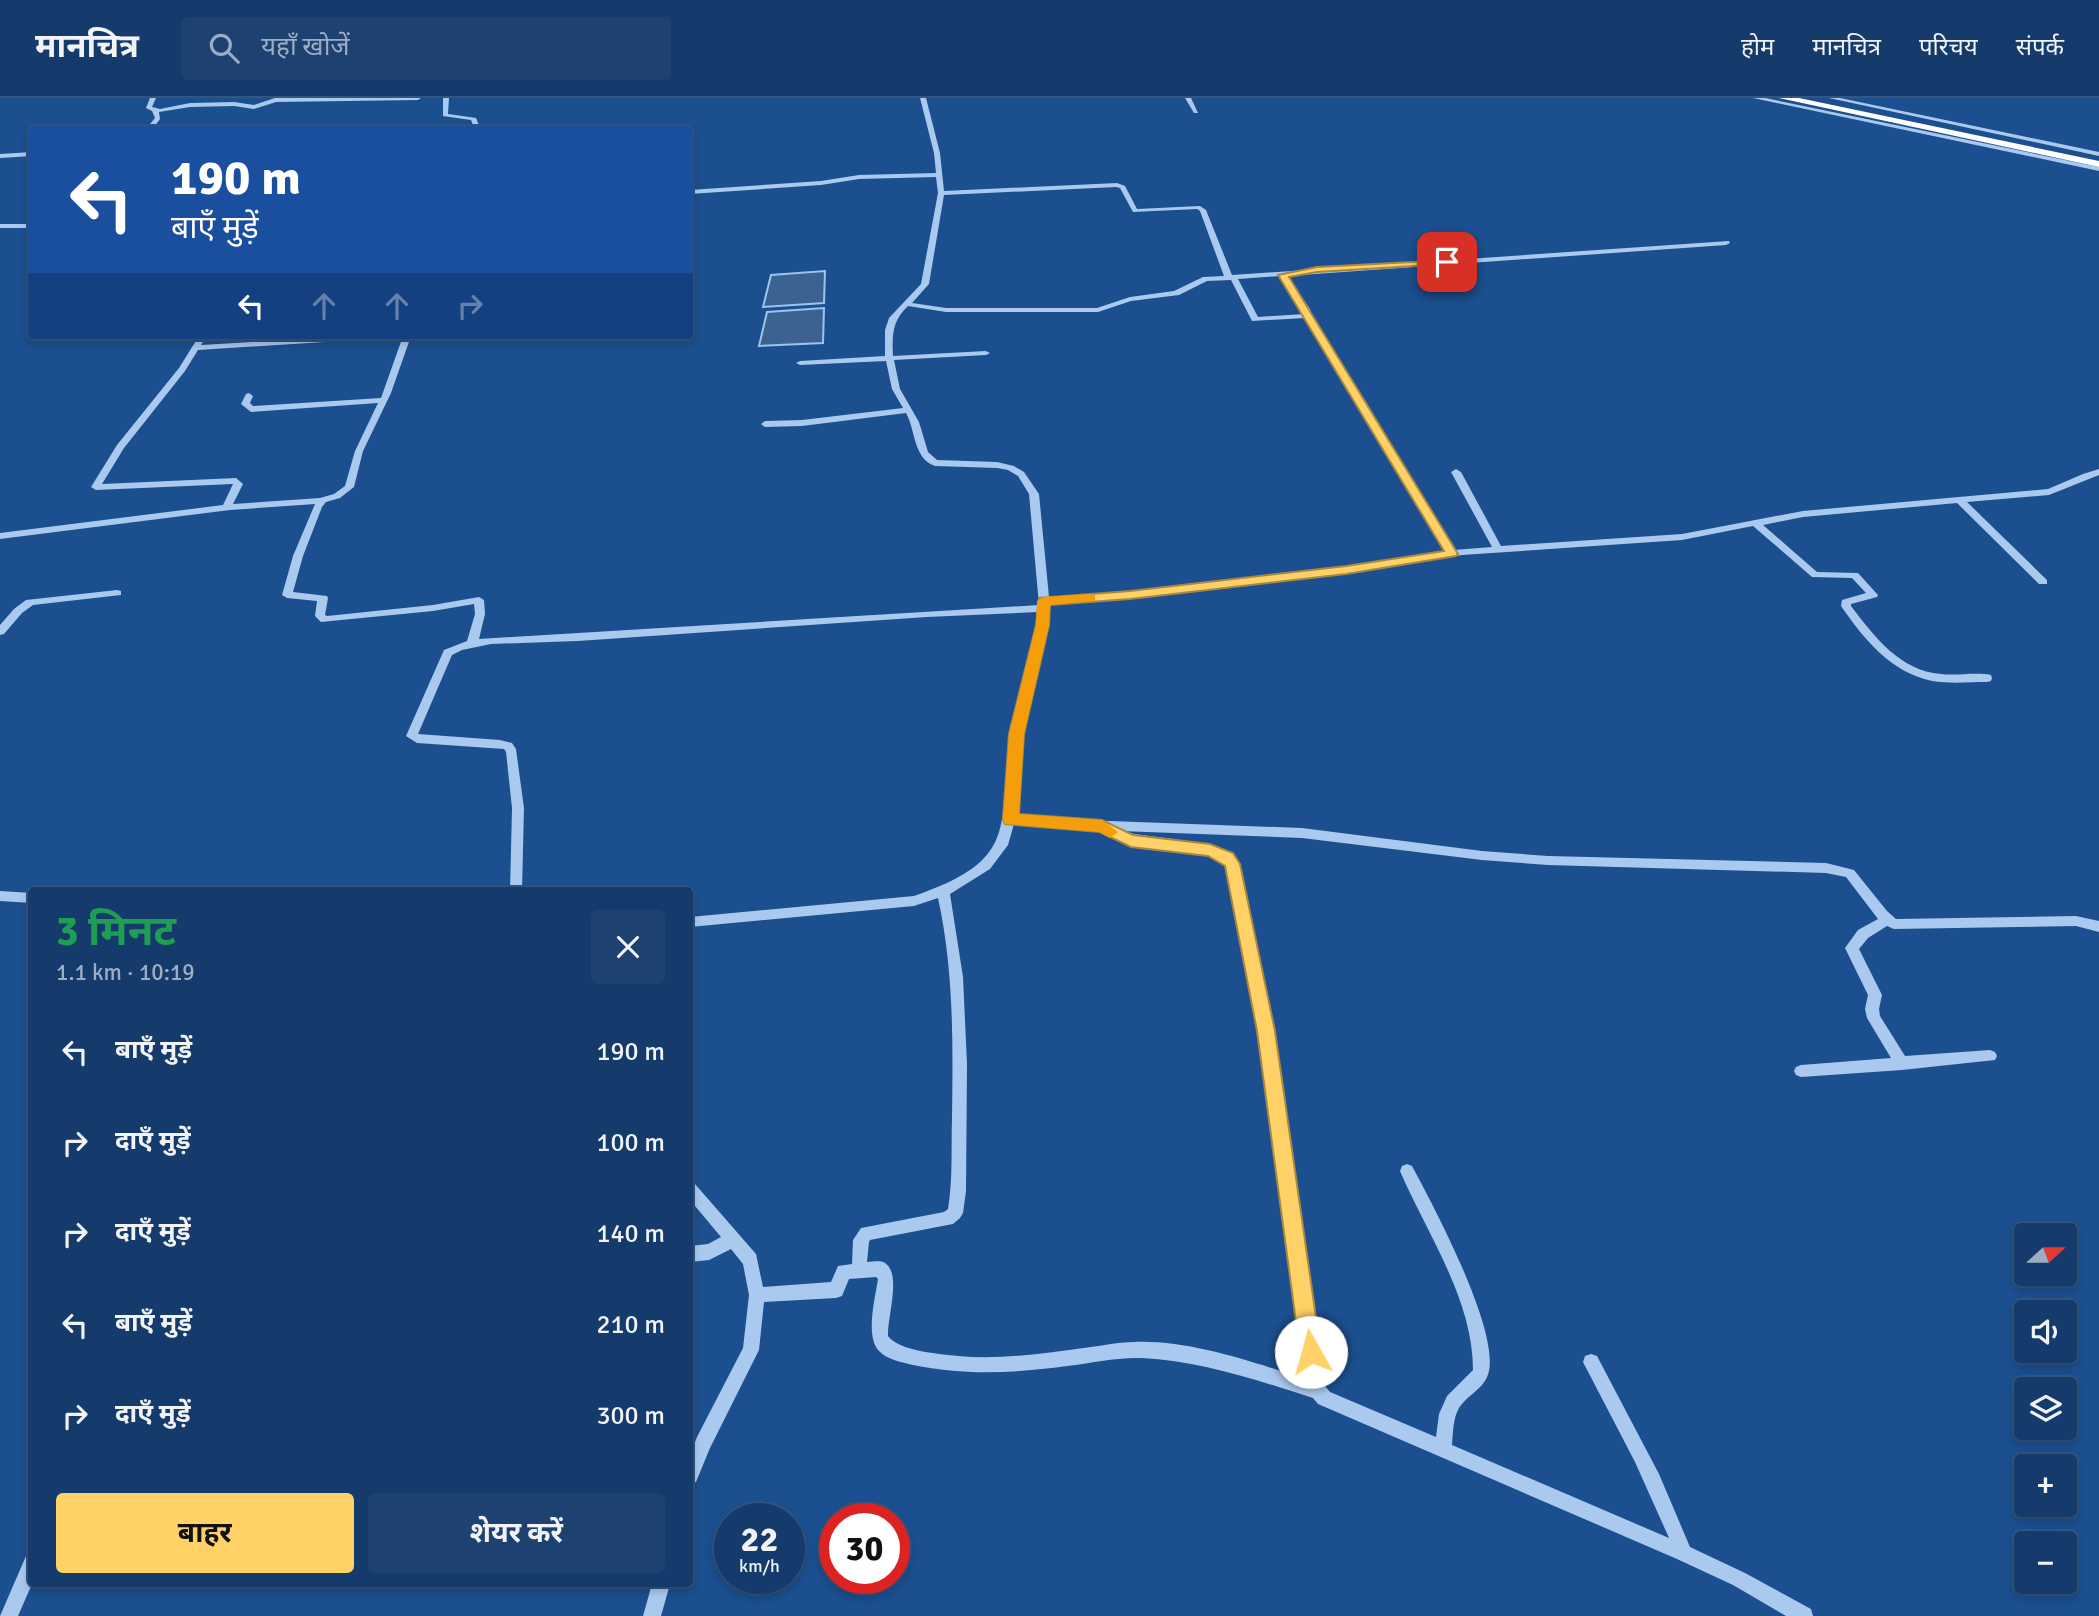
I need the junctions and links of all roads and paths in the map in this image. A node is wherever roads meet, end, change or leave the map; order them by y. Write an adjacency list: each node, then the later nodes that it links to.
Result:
1 (153, 98): 10 (street)
2 (418, 98): 10 (street)
3 (446, 98): 13 (street)
4 (923, 98): 18 (street)
5 (1188, 98): 11 (street)
6 (1756, 98): 17 (street)
7 (1784, 98): 16 (highway)
8 (1809, 98): 16 (highway)
9 (1832, 98): 16 (street)
10 (155, 111): 12 (street)
11 (1196, 112)
12 (151, 126)
13 (476, 126)
14 (28, 154): 15 (street)
15 (0, 156)
16 (2099, 159)
17 (2099, 169)
18 (940, 175): 19 (street); 20 (street)
19 (693, 192)
20 (941, 193): 25 (street); 26 (street)
21 (0, 226): 22 (street)
22 (28, 226)
23 (1726, 243): 24 (street)
24 (1283, 275): 25 (street); 27 (street)
25 (1232, 278): 26 (street); 27 (street)
26 (907, 304): 33 (street)
27 (1307, 316): 47 (street)
28 (201, 340): 31 (street)
29 (324, 340): 31 (street)
30 (406, 340): 36 (street)
31 (197, 348): 43 (street)
32 (986, 353): 33 (street)
33 (890, 358): 34 (street); 37 (street)
34 (800, 363)
35 (249, 396): 36 (street)
36 (384, 400): 42 (street)
37 (909, 410): 38 (street); 50 (street)
38 (765, 424)
39 (1456, 472): 46 (street)
40 (2099, 472): 41 (street)
41 (1958, 499): 44 (street); 48 (street)
42 (320, 501): 43 (street); 52 (street)
43 (230, 507): 45 (street)
44 (1755, 523): 46 (street); 53 (street)
45 (0, 536)
46 (1498, 549): 47 (street)
47 (1451, 554): 50 (street)
48 (2043, 582)
49 (117, 593): 51 (street)
50 (1044, 605): 52 (street); 54 (street)
51 (0, 632)
52 (472, 644): 58 (street)
53 (1987, 678)
54 (1010, 819): 55 (street); 59 (street)
55 (1102, 826): 56 (street); 57 (street)
56 (1224, 831): 57 (street); 62 (street)
57 (1219, 853): 75 (street)
58 (516, 887)
59 (943, 891): 63 (street); 72 (street)
60 (0, 896): 61 (street)
61 (28, 898)
62 (1887, 920): 64 (street); 66 (street)
63 (693, 922)
64 (2099, 927)
65 (1990, 1056): 66 (street)
66 (1902, 1064): 67 (street)
67 (1801, 1071)
68 (1407, 1171): 76 (street)
69 (693, 1192): 70 (street)
70 (734, 1239): 71 (street); 73 (street)
71 (693, 1254)
72 (859, 1269): 73 (street); 75 (street)
73 (757, 1295): 77 (street)
74 (1591, 1362): 78 (street)
75 (1318, 1391): 76 (street)
76 (1443, 1448): 78 (street)
77 (693, 1468)
78 (1683, 1553): 83 (street)
79 (28, 1571): 81 (street)
80 (660, 1587): 82 (street)
81 (9, 1616)
82 (652, 1616)
83 (1804, 1616)

